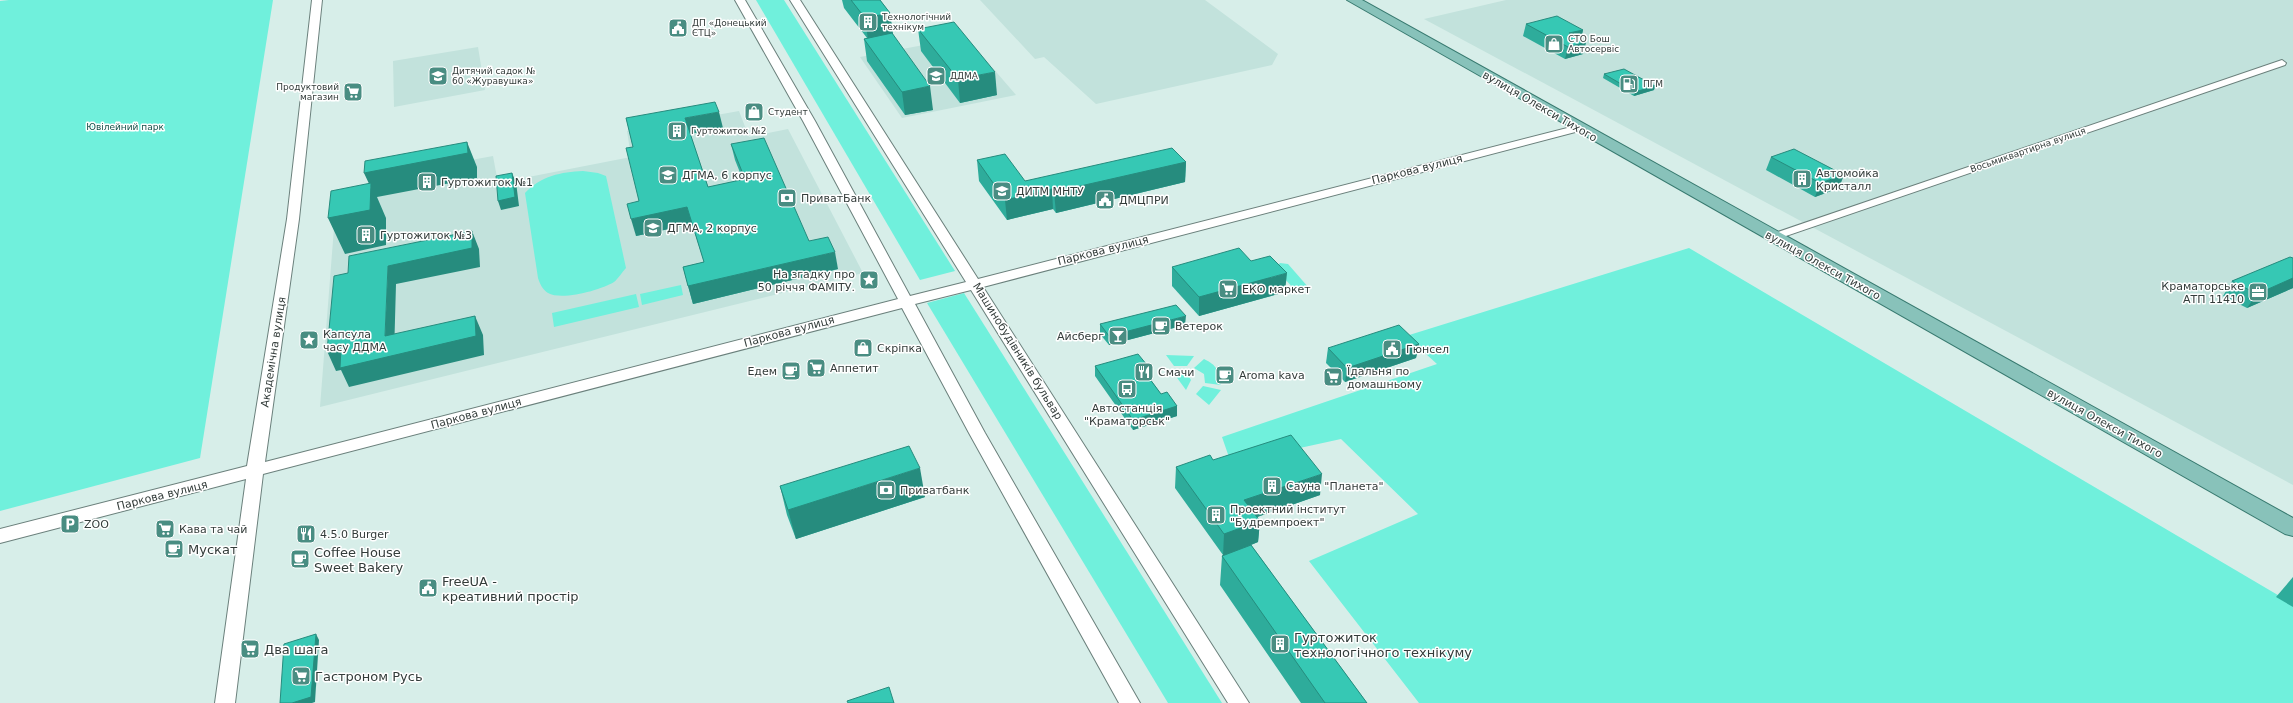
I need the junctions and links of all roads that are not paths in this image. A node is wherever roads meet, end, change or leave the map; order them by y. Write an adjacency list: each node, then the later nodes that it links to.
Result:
1 (317, 0): 10 (street, Академічна вулиця)
2 (740, 0): 9 (street)
3 (795, 0): 8 (street, Машинобудівників бульвар)
4 (1353, 0): 6 (main road, вулиця Олекси Тихого)
5 (2282, 63): 7 (street, Восьмиквартирна вулиця)
6 (1579, 128): 7 (main road, вулиця Олекси Тихого); 8 (street, Паркова вулиця)
7 (1773, 237): 11 (main road, вулиця Олекси Тихого)
8 (975, 282): 9 (street, Паркова вулиця); 15 (street, Машинобудівників бульвар)
9 (905, 301): 10 (street, Паркова вулиця); 14 (street)
10 (255, 471): 12 (street, Паркова вулиця); 13 (street, Академічна вулиця)
11 (2293, 528)
12 (0, 536)
13 (226, 703)
14 (1130, 703)
15 (1239, 703)

